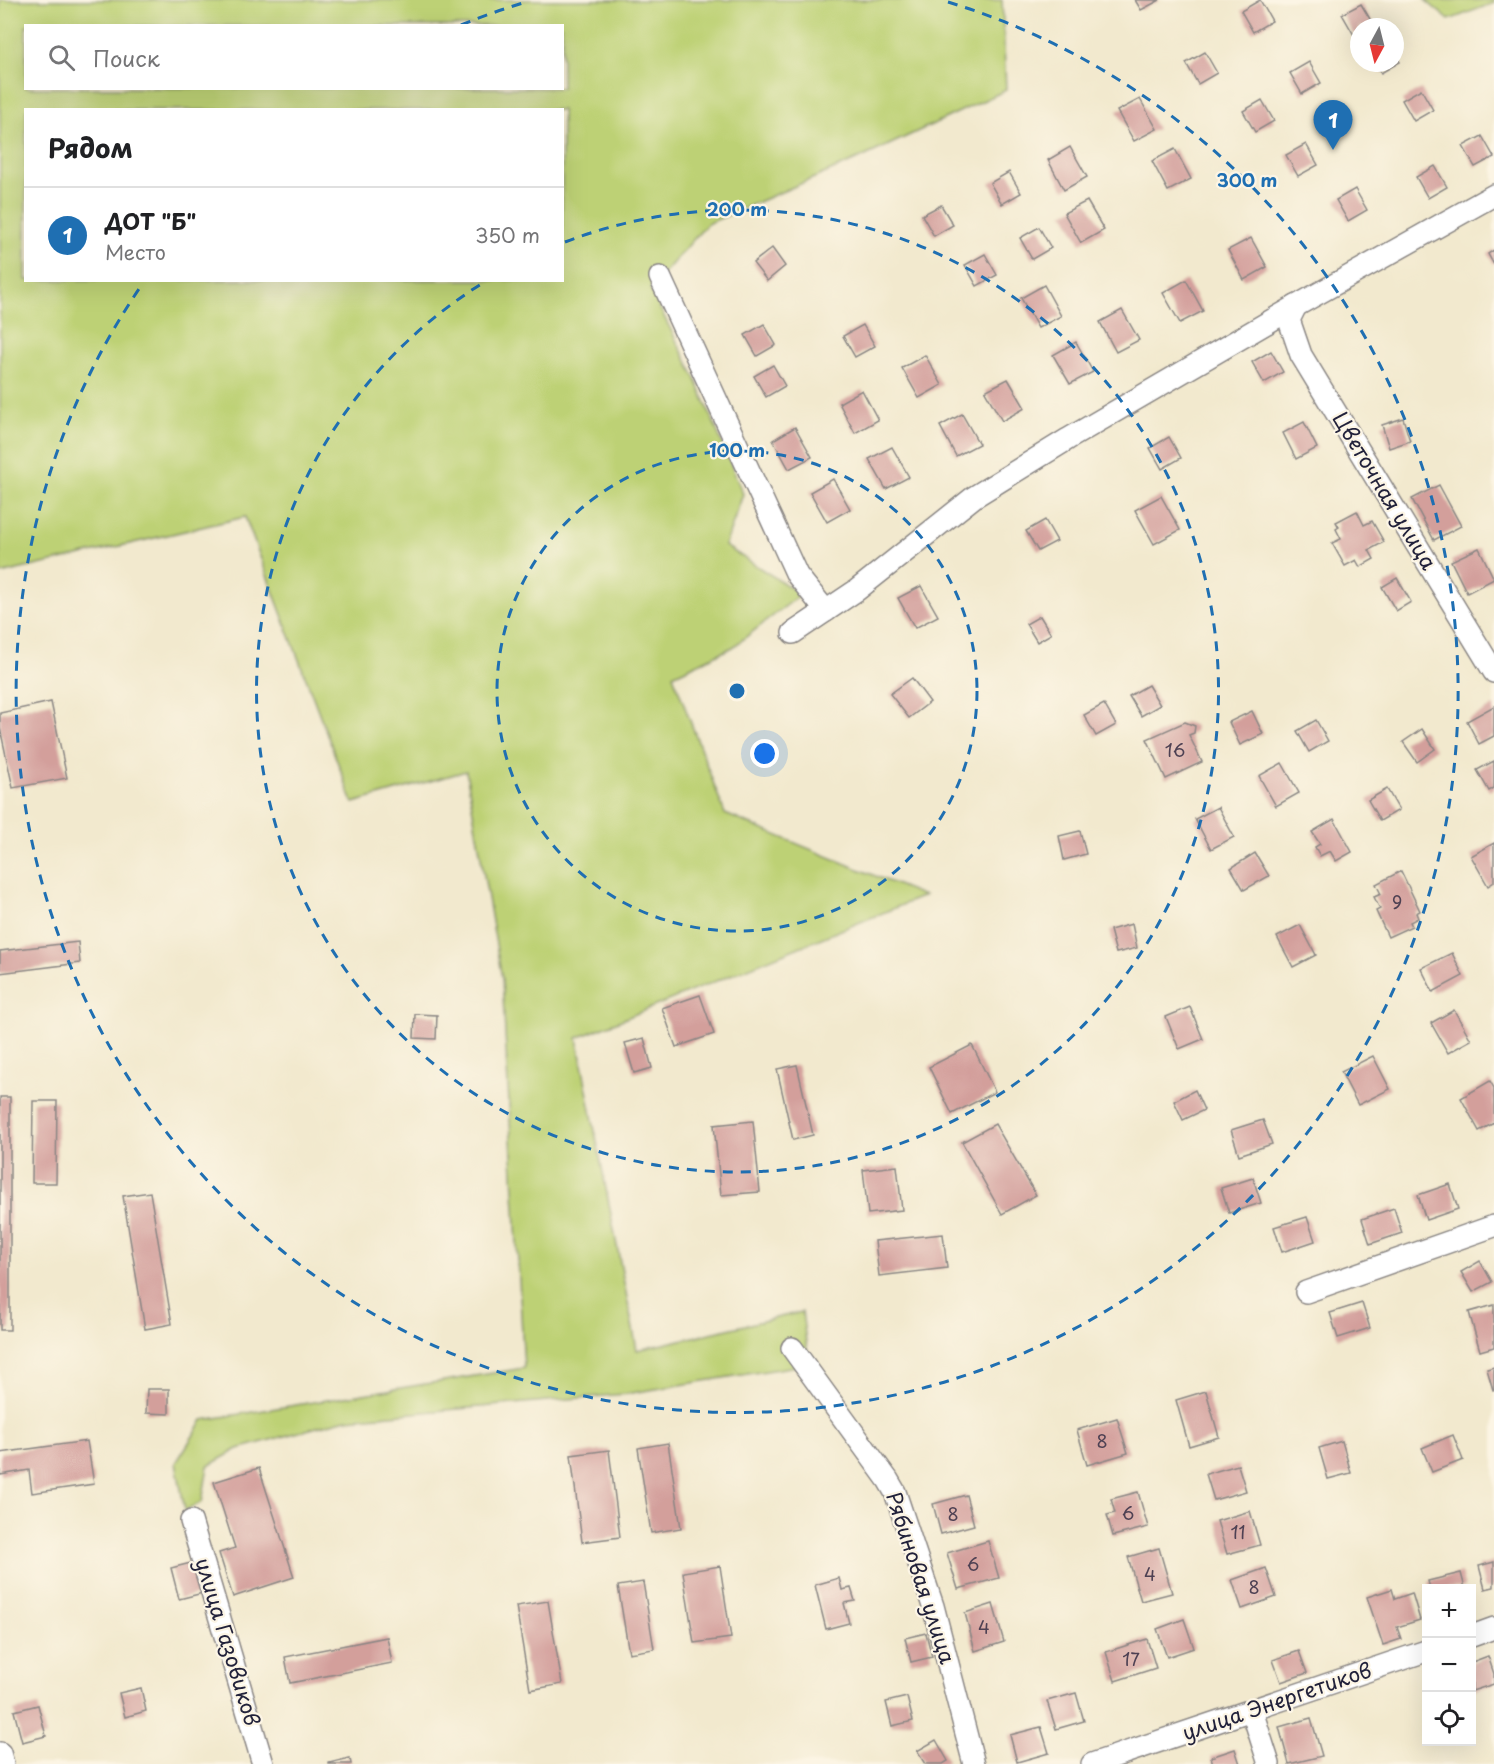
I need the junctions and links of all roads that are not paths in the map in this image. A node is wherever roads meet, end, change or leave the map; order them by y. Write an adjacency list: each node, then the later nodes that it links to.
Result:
1 (1494, 195): 3 (street)
2 (660, 277): 4 (street)
3 (1296, 306): 4 (street); 6 (street, Цветочная улица)
4 (826, 611): 5 (street)
5 (793, 633)
6 (1494, 672)
7 (1492, 1232): 8 (street)
8 (1306, 1292)
9 (792, 1348): 18 (street, Рябиновая улица)
10 (191, 1521): 17 (street, улица Газовиков)
11 (1494, 1628): 12 (street)
12 (1476, 1635)
13 (1422, 1652): 14 (street, улица Энергетиков)
14 (1252, 1711): 19 (street, улица Энергетиков); 20 (street)
15 (0, 1753): 16 (street)
16 (3, 1764)
17 (263, 1764)
18 (974, 1764)
19 (1092, 1764)
20 (1269, 1764)

